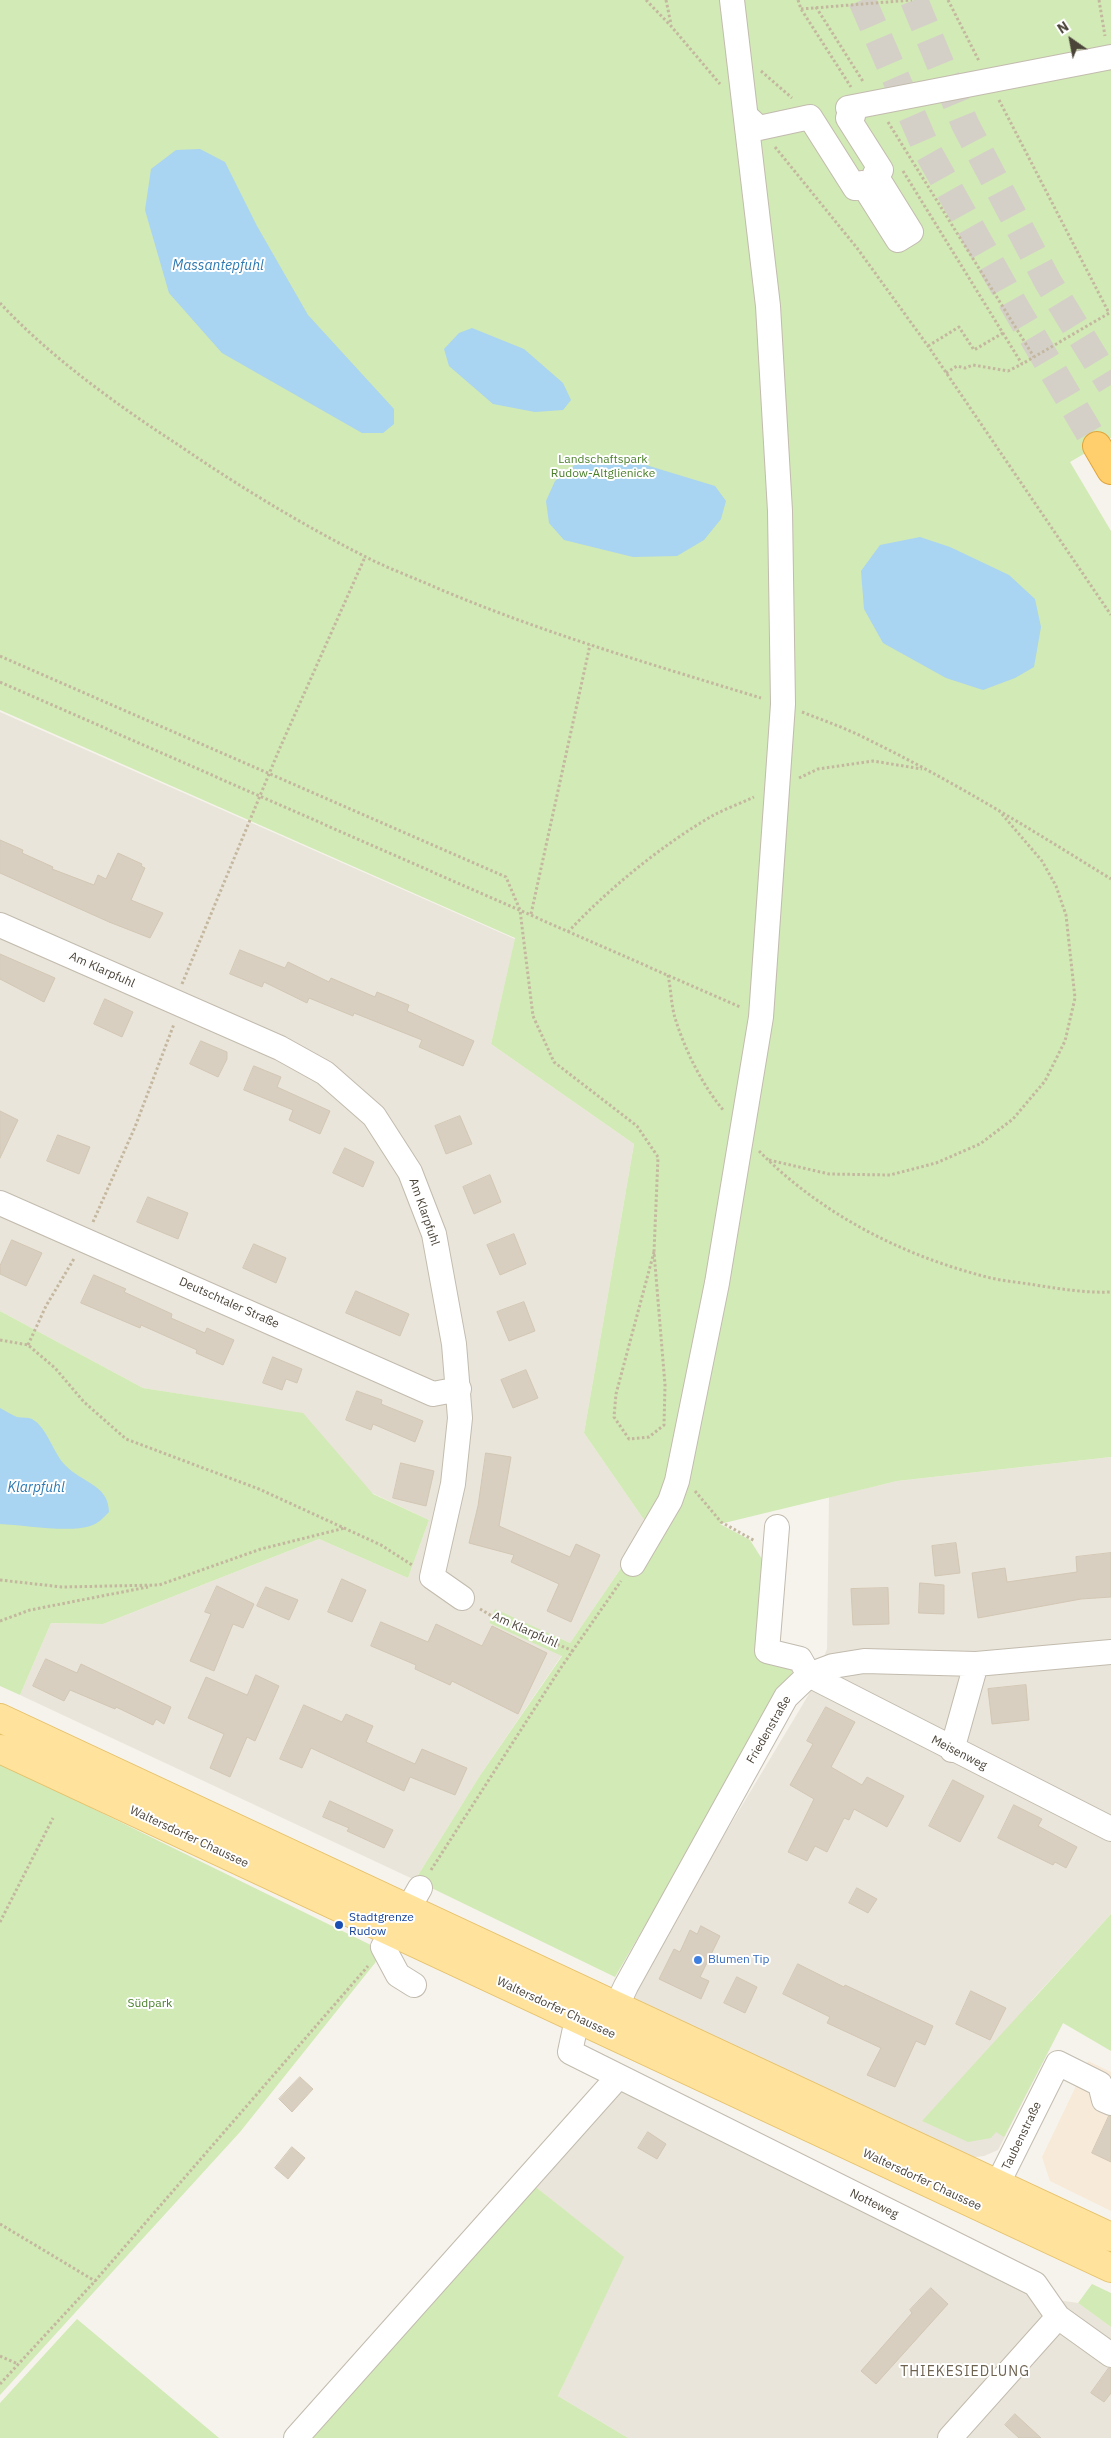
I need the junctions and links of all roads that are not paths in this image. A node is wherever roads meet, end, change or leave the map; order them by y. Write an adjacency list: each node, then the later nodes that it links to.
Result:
1 (732, 0): 3 (street)
2 (1111, 57): 3 (street)
3 (753, 122): 10 (street)
4 (1097, 446): 5 (highway)
5 (1111, 470)
6 (0, 925): 8 (street, Am Klarpfuhl)
7 (0, 1203): 8 (street, Deutschtaler Straße)
8 (459, 1389): 11 (street, Am Klarpfuhl)
9 (777, 1527): 14 (street)
10 (633, 1564)
11 (462, 1598)
12 (1111, 1652): 13 (street, Friedenstraße)
13 (976, 1664): 14 (street, Friedenstraße); 17 (street)
14 (809, 1675): 17 (street, Meisenweg); 22 (street, Friedenstraße)
15 (0, 1718): 19 (main road)
16 (0, 1749): 20 (main road, Waltersdorfer Chaussee)
17 (952, 1750): 18 (street, Meisenweg)
18 (1111, 1829)
19 (419, 1905): 20 (street); 22 (main road)
20 (397, 1941): 21 (street); 23 (main road, Waltersdorfer Chaussee)
21 (414, 1985)
22 (616, 2006): 24 (street, Friedenstraße); 27 (main road)
23 (577, 2019): 24 (main road, Waltersdorfer Chaussee); 25 (street, Notteweg)
24 (605, 2031): 28 (main road, Waltersdorfer Chaussee)
25 (618, 2077): 31 (street, Notteweg); 33 (street)
26 (1111, 2103): 27 (street, Taubenstraße)
27 (998, 2183): 28 (street, Taubenstraße); 29 (main road)
28 (985, 2209): 30 (main road, Waltersdorfer Chaussee)
29 (1111, 2237)
30 (1111, 2268)
31 (1058, 2317): 32 (street, Notteweg); 34 (street)
32 (1111, 2355)
33 (296, 2438)
34 (950, 2438)

